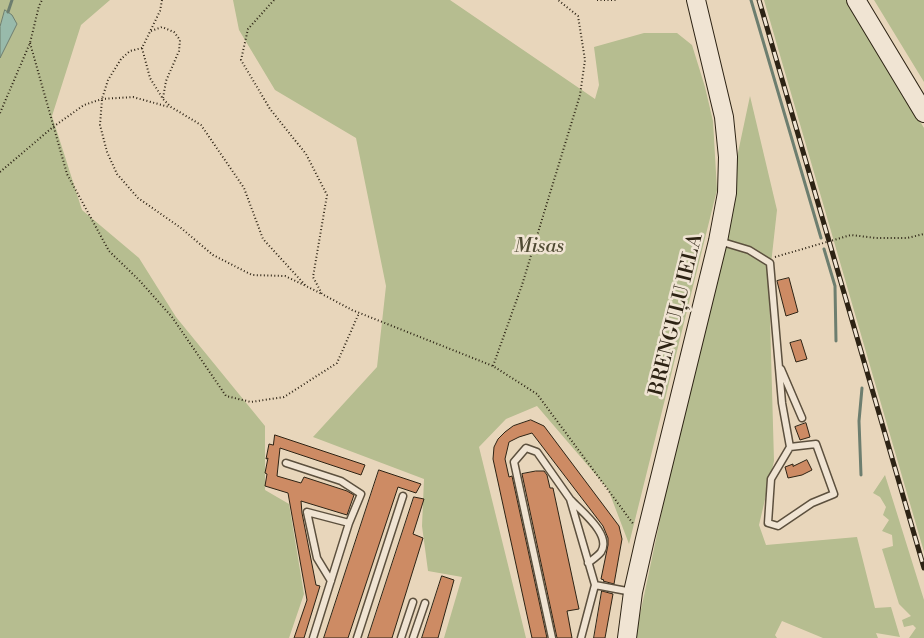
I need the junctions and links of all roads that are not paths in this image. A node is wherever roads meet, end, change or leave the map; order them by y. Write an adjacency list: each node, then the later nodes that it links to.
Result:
1 (696, 0): 4 (street, BRENGUĻU IELA)
2 (856, 0): 3 (street)
3 (924, 112)
4 (718, 241): 5 (lane); 15 (street, BRENGUĻU IELA)
5 (779, 363): 6 (lane); 7 (lane)
6 (802, 418)
7 (790, 446): 7 (lane)
8 (286, 463): 11 (lane)
9 (404, 496): 19 (lane)
10 (570, 499): 12 (lane); 12 (lane); 22 (lane)
11 (349, 523): 13 (lane); 13 (lane)
12 (588, 563): 14 (lane)
13 (331, 581): 18 (lane)
14 (594, 585): 15 (lane); 23 (lane)
15 (633, 592): 24 (street, BRENGUĻU IELA)
16 (414, 602): 20 (lane)
17 (424, 603): 21 (lane)
18 (313, 638)
19 (357, 638)
20 (401, 638)
21 (413, 638)
22 (552, 638)
23 (581, 638)
24 (627, 638)

